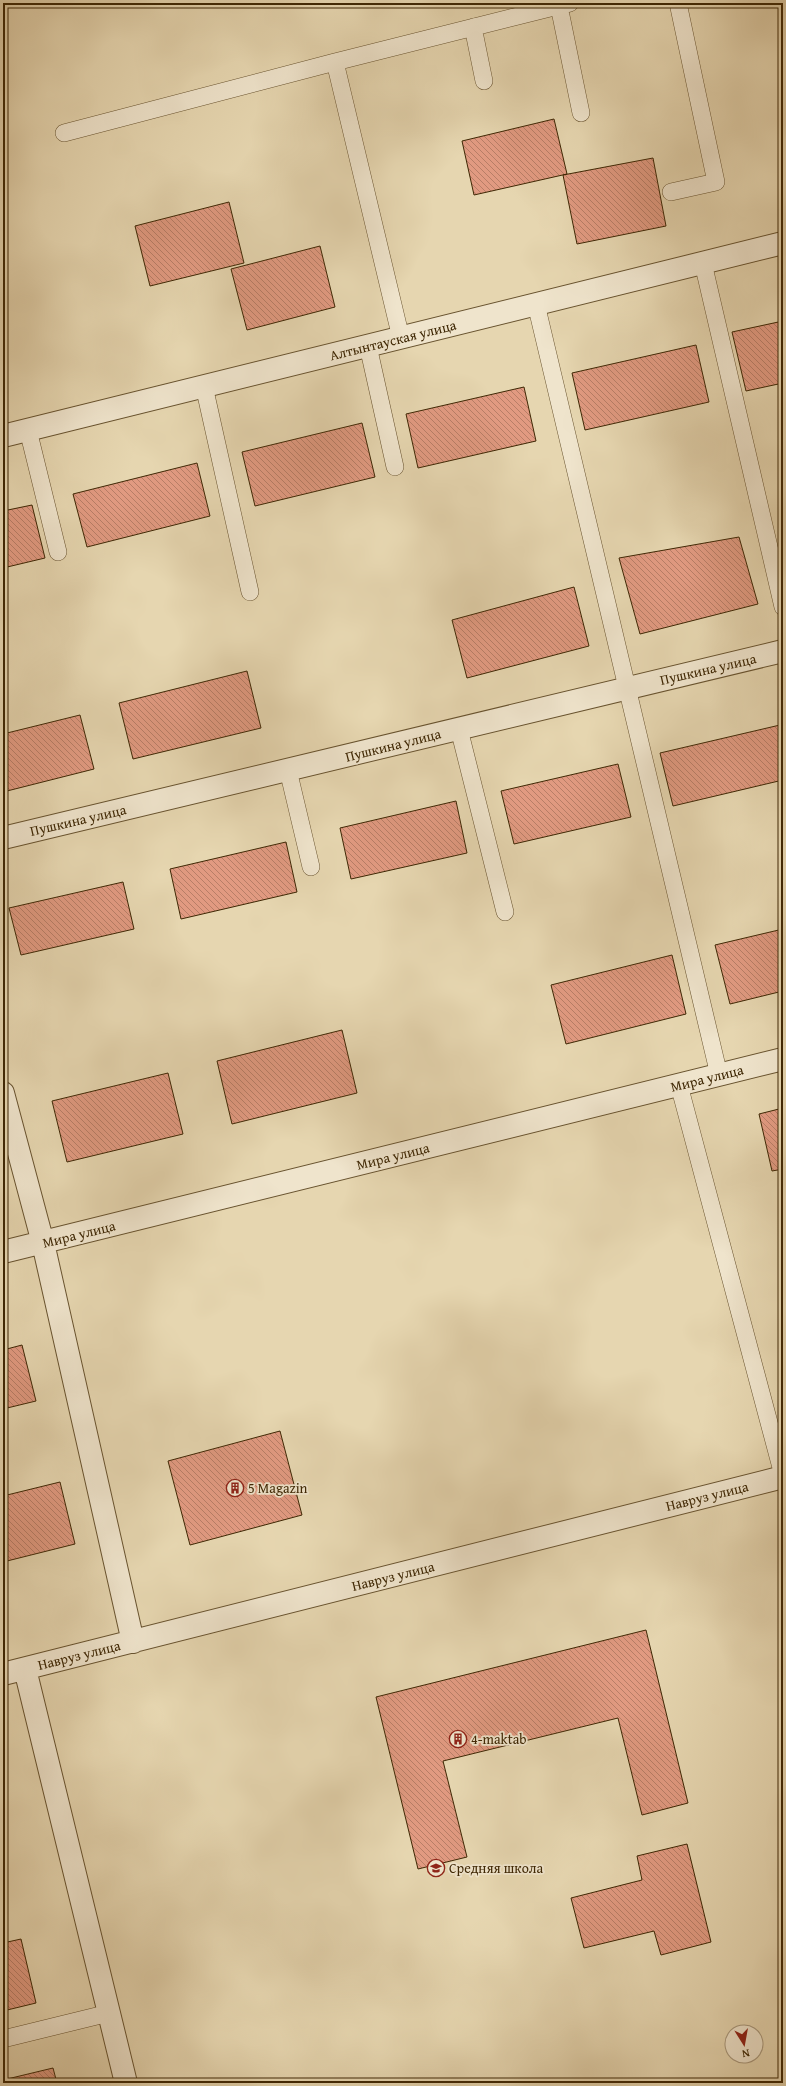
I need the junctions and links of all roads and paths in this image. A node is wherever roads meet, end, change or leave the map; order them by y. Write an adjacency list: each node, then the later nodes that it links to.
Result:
1 (678, 3): 8 (lane)
2 (564, 4): 3 (lane); 6 (lane)
3 (473, 27): 4 (lane); 5 (lane)
4 (335, 62): 7 (lane); 12 (lane)
5 (484, 81)
6 (581, 112)
7 (64, 133)
8 (671, 192)
9 (783, 243): 10 (street, Алтынтауская улица)
10 (703, 263): 11 (street, Алтынтауская улица); 20 (lane)
11 (536, 304): 12 (street, Алтынтауская улица); 22 (lane)
12 (401, 338): 13 (street, Алтынтауская улица)
13 (368, 346): 14 (street, Алтынтауская улица); 17 (lane)
14 (204, 386): 15 (street, Алтынтауская улица); 19 (lane)
15 (28, 430): 16 (street, Алтынтауская улица); 18 (lane)
16 (3, 436)
17 (395, 467)
18 (58, 552)
19 (250, 592)
20 (783, 608)
21 (783, 651): 22 (street, Пушкина улица)
22 (626, 688): 23 (street, Пушкина улица); 29 (lane)
23 (459, 729): 24 (street, Пушкина улица); 27 (lane)
24 (288, 770): 25 (street, Пушкина улица); 26 (lane)
25 (3, 838)
26 (311, 867)
27 (505, 912)
28 (783, 1059): 29 (street, Мира улица)
29 (719, 1075): 30 (street, Мира улица)
30 (679, 1085): 32 (street, Мира улица); 34 (lane)
31 (3, 1094): 32 (street)
32 (43, 1243): 33 (street, Мира улица); 35 (street)
33 (3, 1252)
34 (783, 1476): 35 (street, Навруз улица)
35 (133, 1642): 36 (street, Навруз улица)
36 (25, 1669): 37 (street, Навруз улица); 38 (street)
37 (3, 1674)
38 (109, 2013): 39 (lane); 40 (street)
39 (3, 2039)
40 (126, 2083)

